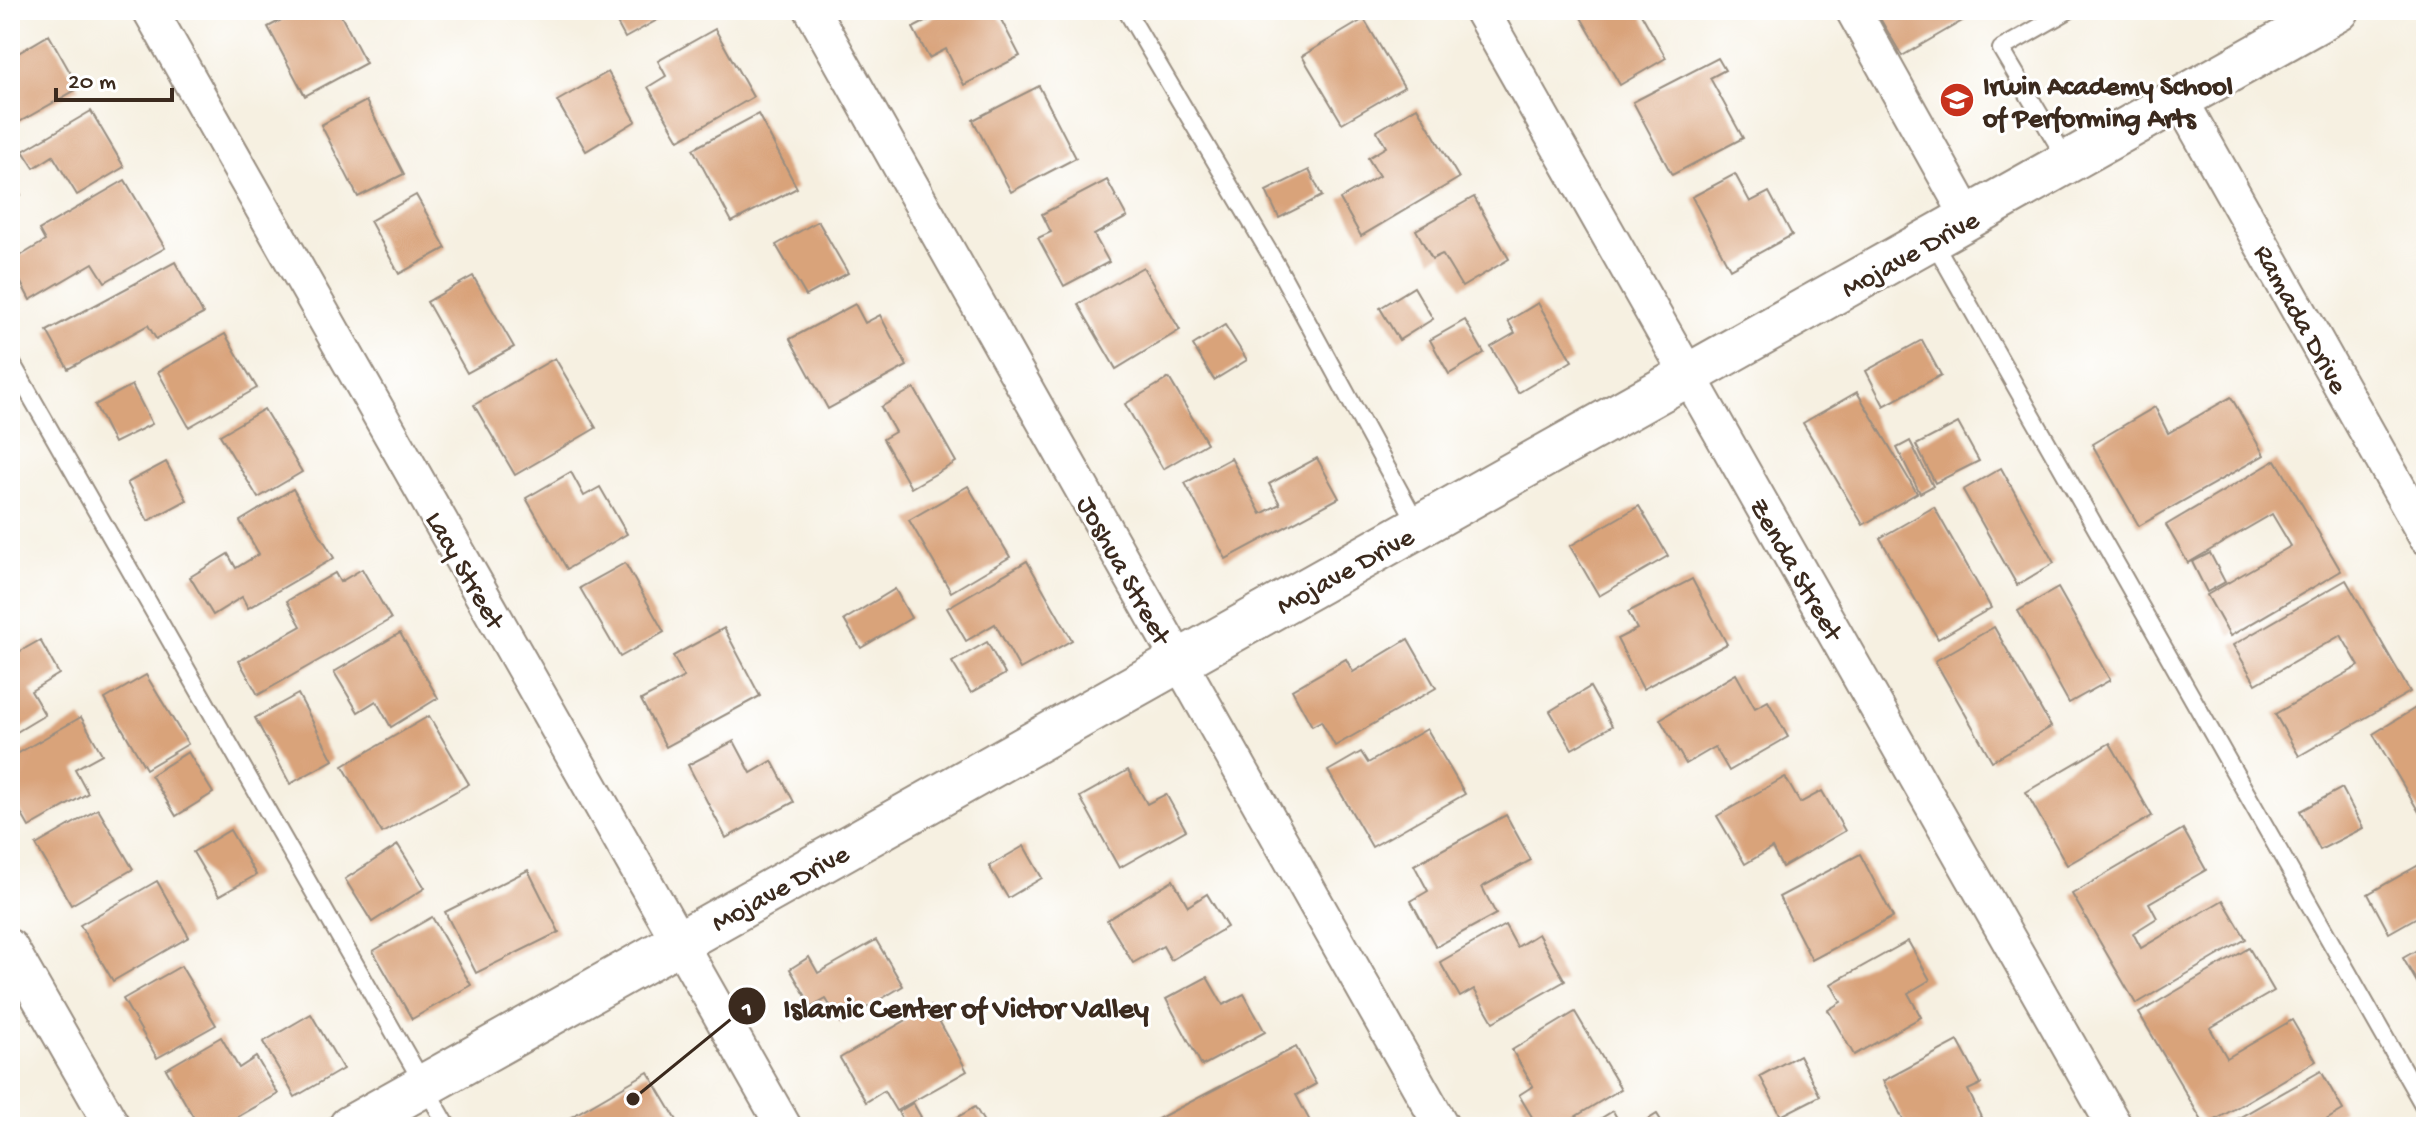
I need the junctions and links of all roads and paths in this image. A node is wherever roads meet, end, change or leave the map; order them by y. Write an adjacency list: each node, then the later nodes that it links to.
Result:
1 (150, 10): 17 (street, Lacy Street)
2 (812, 10): 16 (street, Joshua Street)
3 (1126, 10): 14 (lane)
4 (1481, 10): 13 (street, Zenda Street)
5 (1853, 10): 10 (street)
6 (2069, 10): 9 (lane)
7 (2335, 11): 8 (street, Mojave Drive)
8 (2180, 99): 9 (street, Mojave Drive); 15 (street, Ramada Drive)
9 (2068, 162): 10 (street, Mojave Drive)
10 (1969, 218): 11 (street, Mojave Drive)
11 (1932, 239): 13 (street, Mojave Drive); 20 (lane)
12 (10, 360): 19 (lane)
13 (1689, 376): 14 (street, Mojave Drive); 26 (street, Zenda Street)
14 (1419, 527): 16 (street, Mojave Drive)
15 (2426, 537)
16 (1179, 662): 17 (street, Mojave Drive); 25 (street, Joshua Street)
17 (678, 943): 19 (street, Mojave Drive); 24 (street, Lacy Street)
18 (10, 947): 21 (street)
19 (424, 1086): 22 (street, Mojave Drive); 23 (lane)
20 (2426, 1110)
21 (113, 1127)
22 (350, 1127)
23 (448, 1127)
24 (784, 1127)
25 (1442, 1127)
26 (2115, 1127)

